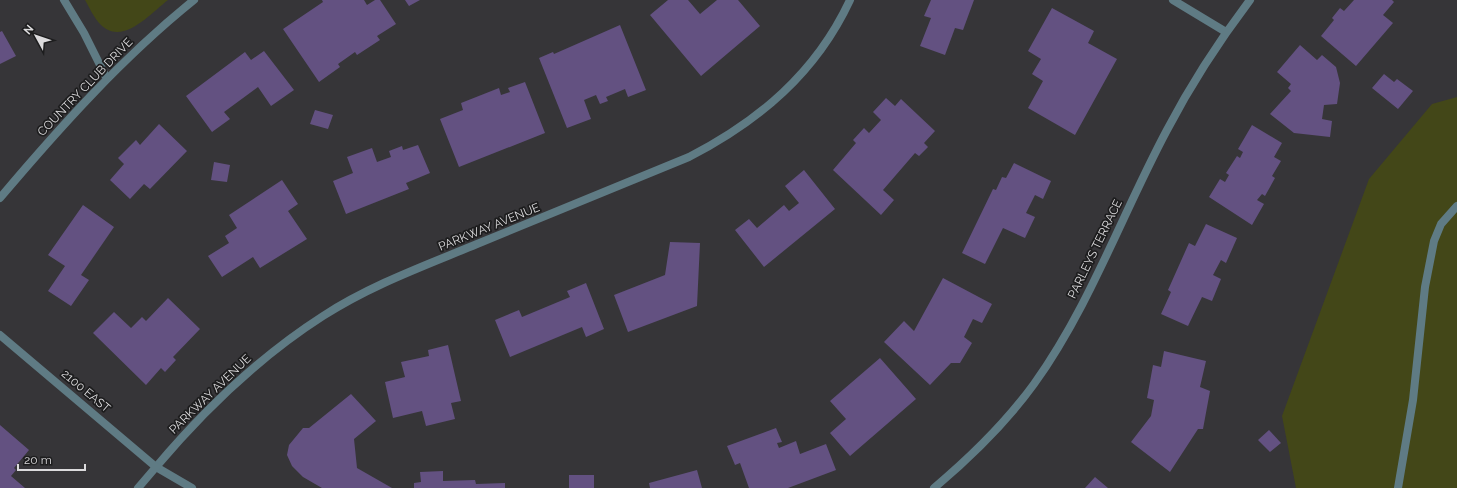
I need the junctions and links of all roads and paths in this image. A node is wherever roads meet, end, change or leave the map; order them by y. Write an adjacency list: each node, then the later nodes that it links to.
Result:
1 (64, 0): 7 (street)
2 (194, 0): 7 (street, COUNTRY CLUB DRIVE)
3 (850, 0): 11 (street, PARKWAY AVENUE)
4 (1173, 0): 6 (street)
5 (1250, 0): 6 (street, PARLEYS TERRACE)
6 (1226, 32): 14 (street, PARLEYS TERRACE)
7 (107, 78): 8 (street, COUNTRY CLUB DRIVE)
8 (0, 198)
9 (1457, 206): 15 (street)
10 (0, 335): 11 (street, 2100 EAST)
11 (156, 467): 12 (street, PARKWAY AVENUE); 13 (street)
12 (138, 488)
13 (192, 488)
14 (934, 488)
15 (1398, 488)

